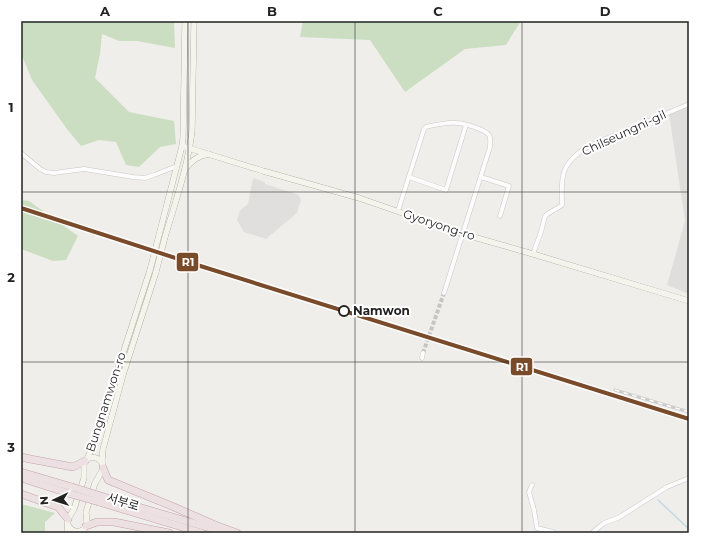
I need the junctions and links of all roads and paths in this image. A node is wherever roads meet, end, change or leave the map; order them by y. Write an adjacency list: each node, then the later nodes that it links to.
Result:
1 (185, 21): 5 (street)
2 (194, 21): 6 (street)
3 (689, 104): 16 (street, Chilseungni-gil)
4 (466, 125): 11 (street); 11 (street); 12 (street)
5 (182, 146): 6 (street, Gyoryong-ro); 9 (street)
6 (190, 148): 8 (street, Gyoryong-ro); 10 (street)
7 (21, 153): 9 (street)
8 (209, 154): 10 (street); 13 (street, Gyoryong-ro)
9 (177, 166): 17 (street, bridge)
10 (184, 170): 17 (street, bridge)
11 (409, 177): 13 (street)
12 (480, 177): 14 (street); 15 (street)
13 (398, 212): 15 (street, Gyoryong-ro)
14 (500, 216)
15 (463, 234): 16 (street, Gyoryong-ro); 18 (street)
16 (533, 254): 19 (street, Gyoryong-ro)
17 (153, 271): 23 (street, Bungnamwon-ro); 24 (street, Bungnamwon-ro)
18 (444, 293)
19 (689, 301)
20 (423, 353): 21 (street)
21 (422, 358)
22 (21, 457): 23 (highway)
23 (86, 460): 24 (street); 32 (street, Bungnamwon-ro)
24 (102, 465): 33 (street, Bungnamwon-ro); 38 (highway)
25 (21, 472): 29 (highway, 서부로)
26 (21, 478): 29 (highway, 서부로)
27 (689, 478): 40 (street)
28 (532, 485): 39 (street)
29 (72, 490): 31 (highway, 서부로, bridge)
30 (21, 494): 32 (highway)
31 (100, 499): 36 (highway, 서부로); 37 (highway, 서부로)
32 (68, 522): 33 (street); 34 (street, Bungnamwon-ro)
33 (84, 529): 35 (highway)
34 (67, 533)
35 (168, 533)
36 (202, 533)
37 (226, 533)
38 (237, 533)
39 (554, 533)
40 (592, 533)

